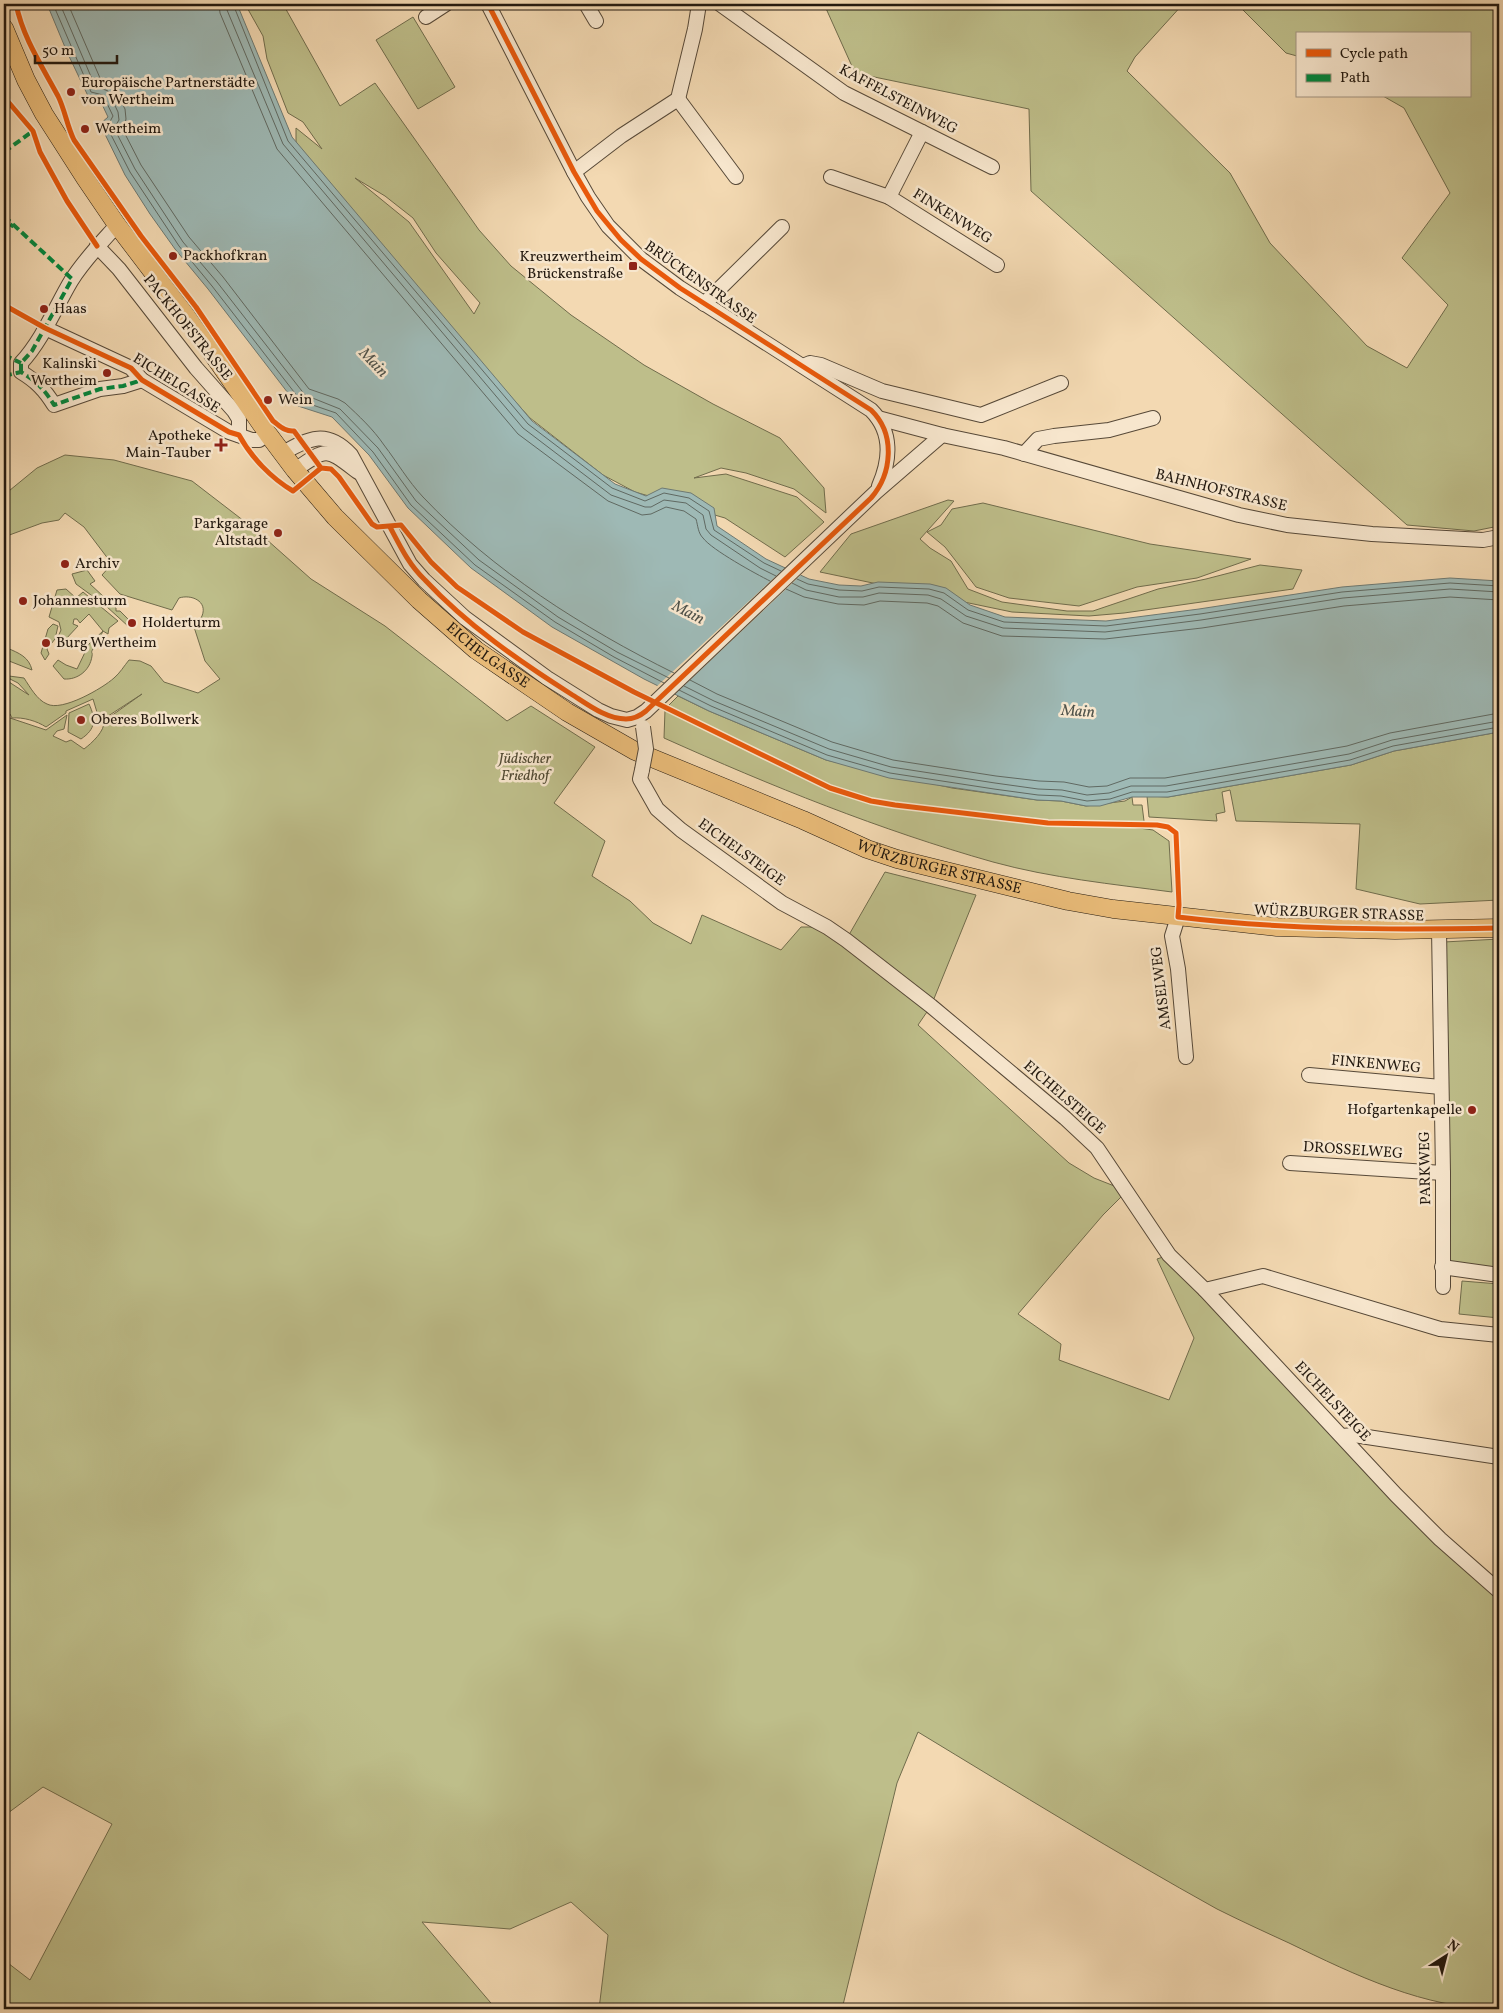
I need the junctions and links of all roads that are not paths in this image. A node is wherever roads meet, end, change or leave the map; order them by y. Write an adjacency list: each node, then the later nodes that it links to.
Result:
1 (446, 4): 6 (street)
2 (488, 4): 12 (street, BRÜCKENSTRASSE)
3 (586, 4): 7 (street)
4 (699, 4): 9 (street)
5 (720, 4): 10 (street, KAFFELSTEINWEG)
6 (426, 17)
7 (596, 21)
8 (4, 28): 16 (main road, EICHELGASSE)
9 (678, 99): 12 (street); 13 (street)
10 (922, 132): 11 (street, KAFFELSTEINWEG); 15 (street, FINKENWEG)
11 (992, 167)
12 (574, 172): 20 (street, BRÜCKENSTRASSE)
13 (736, 177)
14 (831, 177): 15 (street, FINKENWEG)
15 (889, 197): 19 (street, FINKENWEG)
16 (118, 225): 18 (street); 27 (main road, EICHELGASSE)
17 (782, 227): 20 (street)
18 (97, 246): 21 (street); 28 (street, PACKHOFSTRASSE)
19 (997, 265)
20 (704, 304): 22 (street, BRÜCKENSTRASSE)
21 (45, 328): 23 (street, EICHELGASSE); 23 (street)
22 (803, 366): 24 (street); 25 (street, BRÜCKENSTRASSE)
23 (142, 380): 28 (street, EICHELGASSE)
24 (1061, 383)
25 (878, 418): 29 (street, BAHNHOFSTRASSE); 34 (street, BRÜCKENSTRASSE)
26 (1153, 418): 31 (street)
27 (268, 434): 28 (street, EICHELGASSE); 30 (main road, EICHELGASSE)
28 (239, 435)
29 (942, 435): 31 (street, BAHNHOFSTRASSE); 34 (street)
30 (283, 453): 32 (main road, EICHELGASSE); 33 (street)
31 (1024, 454): 35 (street, BAHNHOFSTRASSE)
32 (295, 470): 33 (street); 37 (main road, EICHELGASSE)
33 (361, 474): 36 (street)
34 (873, 495): 36 (street)
35 (1499, 537)
36 (642, 719): 49 (street, EICHELSTEIGE, bridge)
37 (664, 763): 38 (main road, WÜRZBURGER STRASSE)
38 (1178, 917): 40 (main road, WÜRZBURGER STRASSE); 41 (street, AMSELWEG)
39 (1499, 928): 40 (main road, WÜRZBURGER STRASSE)
40 (1439, 929): 43 (street, PARKWEG)
41 (1186, 1057)
42 (1309, 1075): 43 (street, FINKENWEG)
43 (1441, 1088): 45 (street, PARKWEG)
44 (1290, 1163): 45 (street, DROSSELWEG)
45 (1443, 1174): 46 (street, PARKWEG)
46 (1442, 1268): 47 (street); 48 (street, PARKWEG)
47 (1499, 1275)
48 (1443, 1287)
49 (1205, 1290): 50 (street); 51 (street, EICHELSTEIGE)
50 (1499, 1335)
51 (1342, 1436): 52 (street); 53 (street, EICHELSTEIGE)
52 (1499, 1457)
53 (1499, 1591)

